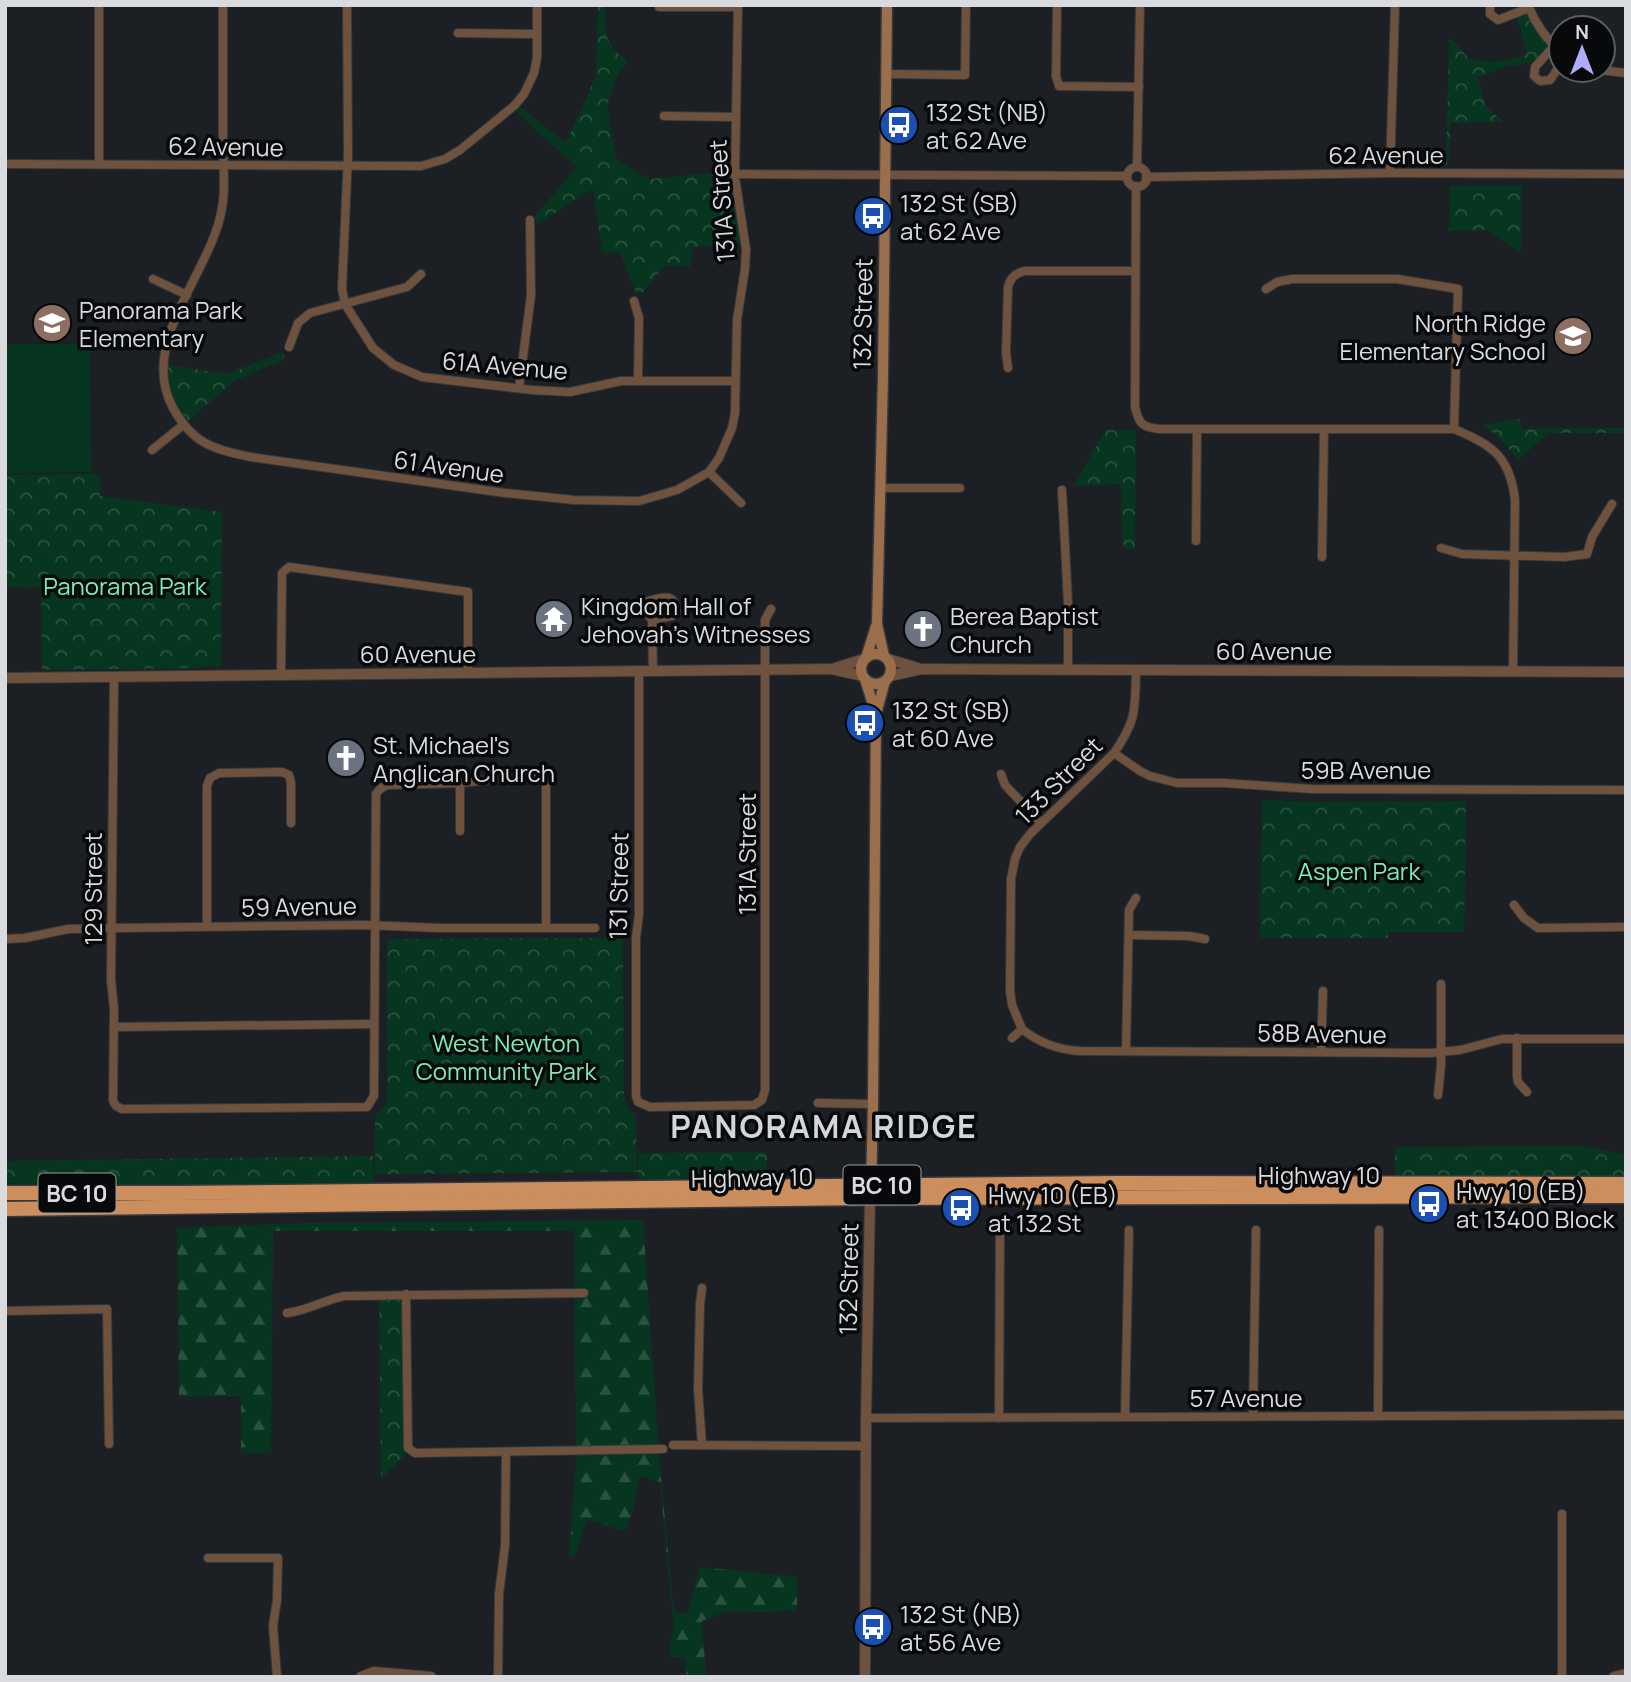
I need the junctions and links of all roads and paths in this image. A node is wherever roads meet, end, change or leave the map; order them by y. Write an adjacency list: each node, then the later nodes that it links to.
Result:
1 (99, 5): 24 (street)
2 (223, 5): 25 (street)
3 (347, 5): 26 (street)
4 (537, 5): 15 (street)
5 (887, 5): 18 (main road, 132 Street)
6 (965, 5): 18 (street)
7 (1057, 5): 20 (street)
8 (1140, 5): 20 (street)
9 (1395, 5): 29 (street)
10 (1490, 5): 13 (street)
11 (659, 6): 12 (street)
12 (738, 6): 22 (street, 131A Street)
13 (1529, 6): 16 (street)
14 (458, 33): 15 (street)
15 (537, 34): 26 (street, 62 Avenue)
16 (1547, 37)
17 (1547, 58): 19 (street)
18 (887, 74): 31 (main road, 132 Street)
19 (1547, 80)
20 (1139, 87): 27 (street)
21 (664, 116): 22 (street)
22 (735, 117): 28 (street, 131A Street)
23 (5, 164): 24 (street, 62 Avenue)
24 (99, 164): 25 (street, 62 Avenue)
25 (223, 165): 26 (street, 62 Avenue); 40 (street)
26 (347, 167): 42 (street)
27 (1137, 167): 32 (street); 33 (street)
28 (735, 173): 31 (street); 46 (street, 131A Street)
29 (1390, 173): 30 (street, 62 Avenue); 33 (street, 62 Avenue)
30 (1626, 174)
31 (885, 175): 32 (street); 54 (main road, 132 Street)
32 (1127, 176): 34 (street)
33 (1146, 177): 34 (street)
34 (1136, 186): 36 (street)
35 (530, 220): 47 (street)
36 (1135, 271): 44 (street); 51 (street)
37 (421, 274): 42 (street)
38 (153, 279): 40 (street)
39 (1266, 289): 50 (street)
40 (187, 295): 48 (street)
41 (634, 301): 45 (street)
42 (345, 304): 43 (street); 47 (street, 61A Avenue)
43 (289, 347)
44 (1008, 368)
45 (638, 381): 46 (street, 61A Avenue); 47 (street, 61A Avenue)
46 (735, 381): 53 (street, 131A Street)
47 (519, 388)
48 (183, 425): 52 (street); 53 (street, 61 Avenue)
49 (1324, 429): 50 (street); 51 (street); 62 (street)
50 (1454, 429): 61 (street)
51 (1197, 430): 59 (street)
52 (152, 450)
53 (709, 472): 57 (street)
54 (880, 488): 55 (street); 65 (main road, 132 Street)
55 (960, 488)
56 (1062, 490): 71 (street)
57 (741, 503)
58 (1612, 504): 61 (street)
59 (1196, 541)
60 (1441, 548): 61 (street)
61 (1515, 556): 75 (street)
62 (1322, 557)
63 (771, 609): 70 (street, 131A Street)
64 (652, 620): 74 (street)
65 (877, 624): 66 (main road, 132 Street); 67 (main road, 132 Street)
66 (886, 657): 67 (main road); 69 (street, 60 Avenue); 82 (main road)
67 (865, 659): 68 (street, 60 Avenue); 80 (main road)
68 (831, 669): 70 (street, 60 Avenue); 80 (street, 60 Avenue)
69 (922, 669): 71 (street, 60 Avenue); 82 (street, 60 Avenue)
70 (765, 670): 74 (street, 60 Avenue); 115 (street, 131A Street)
71 (1068, 670): 72 (street, 60 Avenue)
72 (1136, 670): 75 (street, 60 Avenue); 84 (street, 133 Street)
73 (639, 671): 74 (street, 60 Avenue); 77 (street, 60 Avenue); 115 (street, 131 Street)
74 (653, 671)
75 (1513, 671): 76 (street, 60 Avenue)
76 (1626, 672)
77 (468, 674): 78 (street, 60 Avenue); 78 (street)
78 (281, 675): 79 (street, 60 Avenue)
79 (114, 677): 81 (street, 60 Avenue); 96 (street, 129 Street)
80 (864, 677): 82 (main road); 83 (main road, 132 Street)
81 (5, 678)
82 (887, 678): 83 (main road, 132 Street)
83 (876, 714): 117 (main road, 132 Street)
84 (1114, 753): 87 (street, 59B Avenue); 89 (street, 133 Street)
85 (1000, 774): 89 (street)
86 (460, 783): 90 (street); 93 (street); 97 (street)
87 (1626, 790)
88 (291, 823): 94 (street)
89 (1041, 823): 106 (street, 133 Street)
90 (460, 831)
91 (1136, 898): 99 (street)
92 (1514, 905): 95 (street)
93 (375, 925): 94 (street, 59 Avenue); 97 (street, 59 Avenue); 104 (street)
94 (207, 926): 96 (street, 59 Avenue)
95 (1626, 927)
96 (111, 928): 100 (street, 59 Avenue); 105 (street, 129 Street)
97 (546, 928): 98 (street, 59 Avenue)
98 (595, 928)
99 (1129, 935): 101 (street); 110 (street)
100 (5, 939)
101 (1205, 939)
102 (1441, 984): 112 (street)
103 (1323, 991): 111 (street)
104 (374, 1024): 105 (street); 105 (street, 129 Street)
105 (114, 1027)
106 (1022, 1029): 107 (street); 110 (street, 58B Avenue)
107 (1012, 1038)
108 (1517, 1038): 109 (street, 58B Avenue); 112 (street, 58B Avenue); 113 (street)
109 (1626, 1038)
110 (1126, 1051): 111 (street, 58B Avenue)
111 (1321, 1052): 112 (street, 58B Avenue)
112 (1441, 1052): 114 (street)
113 (1527, 1092)
114 (1438, 1095)
115 (638, 1102)
116 (818, 1103): 117 (street)
117 (873, 1104): 119 (main road, 132 Street)
118 (1626, 1184): 119 (highway, Highway 10 / BC 10)
119 (871, 1192): 120 (highway, Highway 10 / BC 10); 121 (highway, Highway 10 / BC 10); 122 (highway, Highway 10 / BC 10); 137 (street, 132 Street)
120 (5, 1193)
121 (1626, 1196)
122 (5, 1209)
123 (1000, 1230): 136 (street)
124 (1129, 1230): 135 (street)
125 (1256, 1230): 133 (street)
126 (1379, 1230): 134 (street)
127 (702, 1288): 140 (street)
128 (584, 1293): 129 (street)
129 (405, 1294): 131 (street); 143 (street)
130 (5, 1311): 138 (street)
131 (286, 1313)
132 (1626, 1415): 134 (street, 57 Avenue)
133 (1253, 1416): 134 (street, 57 Avenue); 135 (street, 57 Avenue)
134 (1378, 1416)
135 (1125, 1417): 136 (street, 57 Avenue)
136 (999, 1418): 137 (street, 57 Avenue)
137 (866, 1419): 141 (street, 132 Street)
138 (109, 1444)
139 (673, 1445): 140 (street)
140 (702, 1445): 141 (street)
141 (866, 1446): 151 (street, 132 Street)
142 (663, 1449): 143 (street)
143 (506, 1452): 150 (street)
144 (1562, 1514): 152 (street)
145 (208, 1559): 147 (street)
146 (1626, 1674): 153 (street)
147 (278, 1677)
148 (360, 1677): 149 (street)
149 (431, 1677)
150 (498, 1677)
151 (865, 1677)
152 (1562, 1677)
153 (1614, 1677)

